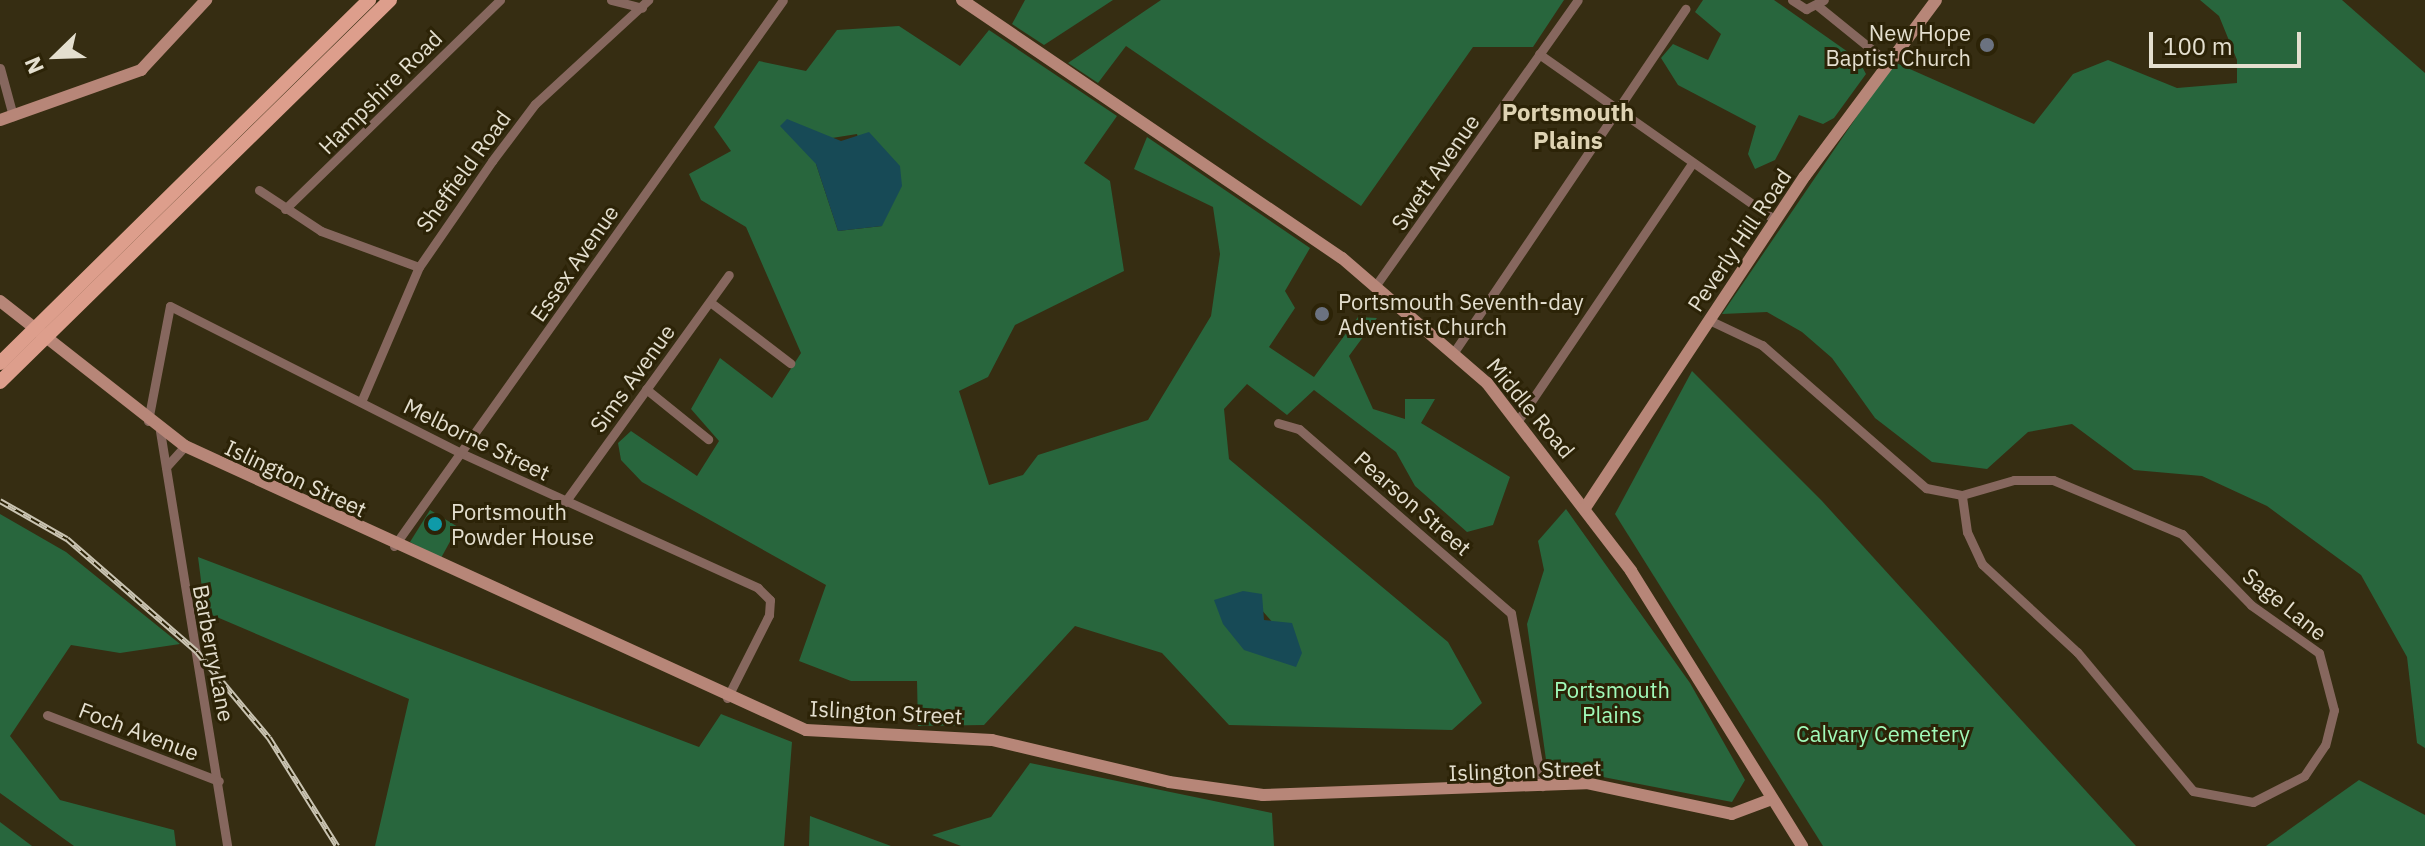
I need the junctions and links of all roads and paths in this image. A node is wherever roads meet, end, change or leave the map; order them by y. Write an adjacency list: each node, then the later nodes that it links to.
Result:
1 (206, 0): 18 (street)
2 (369, 0): 30 (main road)
3 (390, 0): 32 (main road)
4 (500, 0): 21 (street, Hampshire Road)
5 (611, 0): 12 (street)
6 (783, 0): 41 (street, Essex Avenue)
7 (962, 0): 25 (street, Middle Road)
8 (1578, 0): 14 (street, Swett Avenue)
9 (1792, 0): 11 (street)
10 (1936, 0): 15 (street, Peverly Hill Road)
11 (1821, 3): 15 (street)
12 (645, 4): 23 (street, Sheffield Road)
13 (1685, 9): 17 (street)
14 (1539, 54): 17 (street); 25 (street, Swett Avenue)
15 (1886, 61): 22 (street, Peverly Hill Road)
16 (0, 68): 18 (street)
17 (1616, 111): 19 (street); 29 (street)
18 (6, 118)
19 (1692, 163): 22 (street); 35 (street)
20 (259, 190): 21 (street)
21 (285, 209): 23 (street)
22 (1775, 220): 28 (street, Peverly Hill Road)
23 (419, 267): 34 (street, Sheffield Road)
24 (729, 275): 26 (street, Sims Avenue)
25 (1376, 285): 29 (street, Middle Road)
26 (710, 302): 31 (street); 33 (street, Sims Avenue)
27 (5, 305): 36 (street, Islington Street)
28 (1709, 320): 43 (street); 45 (street, Peverly Hill Road)
29 (1454, 352): 35 (street, Middle Road)
30 (0, 363)
31 (790, 363)
32 (0, 382)
33 (646, 389): 39 (street); 44 (street, Sims Avenue)
34 (361, 402): 36 (street, Melborne Street); 41 (street, Melborne Street)
35 (1519, 419): 45 (street, Middle Road)
36 (148, 421): 38 (street, Islington Street)
37 (1278, 423): 50 (street, Pearson Street)
38 (160, 431): 40 (street, Islington Street); 42 (street, Barberry Lane)
39 (708, 439)
40 (185, 446): 42 (street); 46 (street, Islington Street)
41 (461, 453): 44 (street, Melborne Street); 46 (street, Essex Avenue)
42 (166, 467): 49 (street, Barberry Lane)
43 (1962, 495): 43 (street, Sage Lane)
44 (565, 502): 47 (street, Melborne Street)
45 (1585, 508): 51 (street, Middle Road)
46 (394, 546): 47 (street, Islington Street)
47 (727, 698): 50 (street, Islington Street)
48 (47, 715): 49 (street, Foch Avenue)
49 (219, 781): 52 (street, Barberry Lane)
50 (1542, 786): 51 (street, Islington Street)
51 (1772, 799): 53 (street, Middle Road)
52 (227, 846)
53 (1802, 846)

